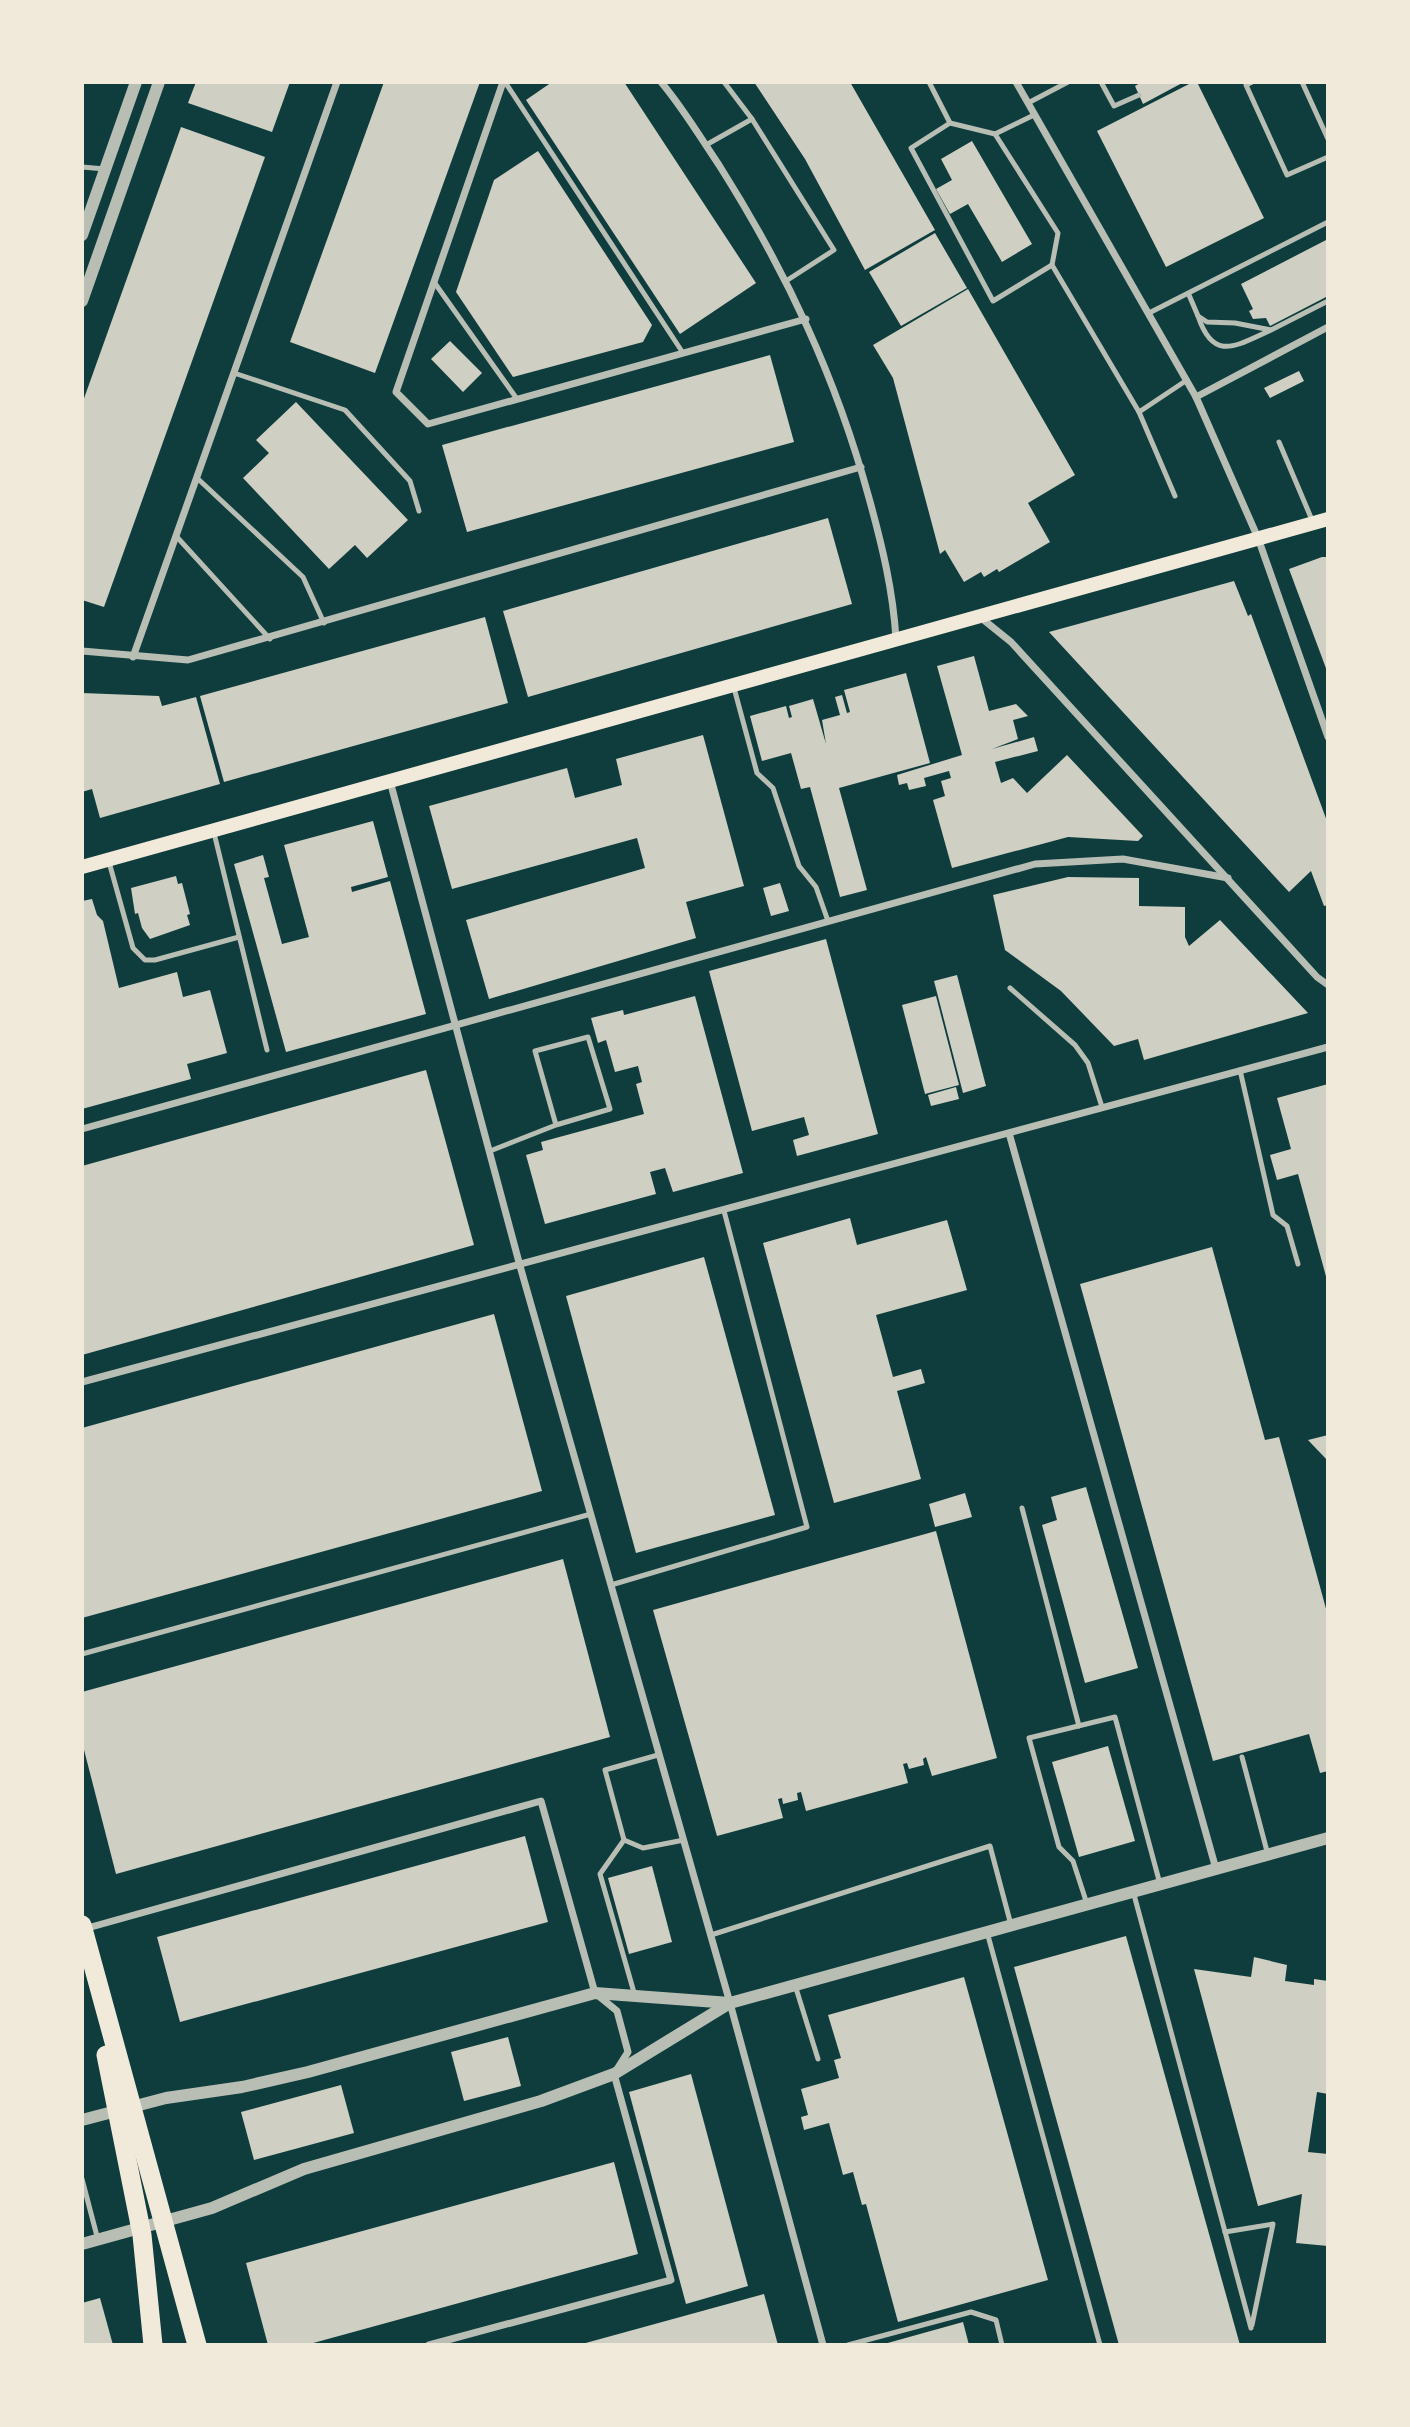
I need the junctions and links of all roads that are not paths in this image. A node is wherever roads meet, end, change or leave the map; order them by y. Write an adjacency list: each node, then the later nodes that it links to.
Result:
1 (136, 82): 23 (street)
2 (337, 82): 38 (street)
3 (504, 82): 28 (street); 37 (lane)
4 (661, 82): 20 (street)
5 (724, 82): 16 (lane)
6 (929, 82): 17 (lane)
7 (1016, 82): 14 (street)
8 (1068, 82): 14 (lane)
9 (1101, 82): 13 (lane)
10 (1252, 82): 21 (lane)
11 (1302, 82): 19 (lane)
12 (156, 83): 30 (street)
13 (1139, 95)
14 (1028, 103): 15 (street)
15 (1034, 115): 18 (lane); 32 (street)
16 (752, 120): 20 (lane); 27 (lane)
17 (950, 123): 18 (lane); 26 (lane)
18 (995, 134): 26 (lane)
19 (1328, 139)
20 (706, 145): 27 (street)
21 (1328, 156)
22 (82, 167): 23 (lane)
23 (105, 169): 25 (street)
24 (1328, 222): 29 (lane)
25 (82, 234)
26 (1052, 265): 42 (lane)
27 (786, 281): 34 (street)
28 (434, 282): 41 (lane); 41 (street)
29 (1189, 295): 32 (lane); 33 (lane)
30 (82, 300)
31 (1328, 301): 36 (lane)
32 (1149, 313): 39 (street)
33 (1198, 316): 36 (lane); 36 (lane)
34 (806, 319): 37 (street); 44 (street)
35 (1328, 327): 40 (street)
36 (1271, 330)
37 (682, 353): 41 (street)
38 (234, 373): 45 (street); 47 (lane)
39 (1187, 380): 40 (street); 42 (lane)
40 (1196, 397): 50 (street)
41 (517, 399)
42 (1139, 412): 46 (lane)
43 (1279, 442): 48 (lane)
44 (861, 467): 52 (street); 54 (street)
45 (197, 478): 49 (street); 52 (lane)
46 (1175, 496)
47 (419, 510)
48 (1321, 521): 50 (main road)
49 (176, 536): 53 (lane); 56 (street)
50 (1258, 538): 51 (main road); 58 (street)
51 (978, 616): 54 (main road); 63 (street)
52 (324, 623): 53 (street)
53 (270, 639): 56 (street)
54 (896, 639): 57 (main road)
55 (82, 651): 56 (street)
56 (133, 657)
57 (733, 684): 59 (main road); 64 (lane)
58 (1328, 737)
59 (390, 779): 60 (main road); 68 (street)
60 (213, 830): 61 (main road); 65 (lane)
61 (108, 859): 62 (main road); 65 (lane)
62 (82, 867)
63 (1228, 878): 64 (street); 66 (street)
64 (828, 921): 68 (street)
65 (239, 937): 70 (lane)
66 (1328, 985)
67 (1010, 988): 72 (lane)
68 (457, 1024): 74 (street); 76 (street)
69 (1328, 1047): 71 (street)
70 (267, 1050)
71 (1240, 1070): 72 (street); 78 (lane)
72 (1102, 1107): 75 (street)
73 (556, 1125): 73 (lane); 76 (lane)
74 (82, 1129)
75 (1009, 1133): 77 (street); 92 (street)
76 (490, 1151): 79 (street)
77 (724, 1210): 79 (street); 83 (lane)
78 (1298, 1265)
79 (520, 1266): 80 (street); 82 (street)
80 (82, 1382)
81 (1022, 1508): 85 (lane)
82 (591, 1514): 83 (street); 84 (lane)
83 (611, 1585): 86 (street)
84 (82, 1654)
85 (1079, 1726): 93 (lane); 95 (lane)
86 (658, 1755): 89 (lane); 90 (street)
87 (1242, 1757): 91 (lane)
88 (1328, 1838): 91 (street)
89 (624, 1840): 90 (lane); 103 (lane)
90 (684, 1840): 99 (street)
91 (1268, 1855): 92 (street)
92 (1216, 1869): 93 (street)
93 (1160, 1884): 94 (street)
94 (1133, 1891): 95 (street); 112 (lane)
95 (1087, 1904): 96 (street)
96 (1011, 1926): 98 (street); 99 (lane)
97 (82, 1927): 102 (street); 117 (highway)
98 (987, 1933): 101 (street); 122 (lane)
99 (711, 1935): 104 (street)
100 (86, 1961): 105 (highway); 108 (street)
101 (795, 1985): 104 (street); 106 (lane)
102 (595, 1993): 103 (street); 107 (street); 108 (street)
103 (636, 1998): 104 (street)
104 (730, 2003): 107 (street); 119 (street)
105 (102, 2034): 115 (highway); 116 (highway)
106 (818, 2059)
107 (614, 2074): 111 (street); 118 (street)
108 (132, 2106): 109 (street); 111 (street)
109 (82, 2120)
110 (82, 2179): 113 (lane)
111 (164, 2222): 113 (street); 117 (street)
112 (1225, 2232): 112 (lane)
113 (98, 2240): 114 (street)
114 (82, 2244)
115 (153, 2345)
116 (186, 2345)
117 (196, 2345)
118 (429, 2345)
119 (823, 2345)
120 (848, 2345): 121 (lane)
121 (1002, 2345)
122 (1100, 2345)

